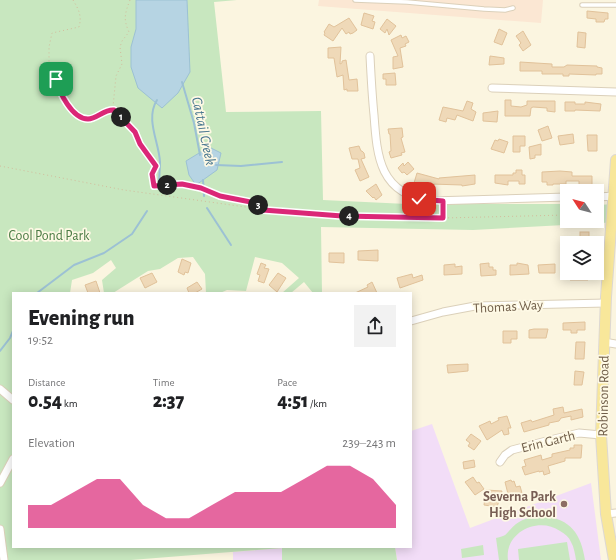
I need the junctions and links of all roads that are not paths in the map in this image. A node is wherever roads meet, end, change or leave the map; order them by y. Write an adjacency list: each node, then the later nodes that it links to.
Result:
1 (355, 0): 4 (lane)
2 (582, 4): 3 (lane)
3 (616, 5)
4 (513, 8)
5 (370, 56): 10 (street)
6 (492, 88): 7 (street)
7 (616, 92)
8 (616, 160): 9 (main road, Robinson Road)
9 (614, 196): 11 (street); 12 (main road, Robinson Road)
10 (560, 197)
11 (604, 197)
12 (613, 227): 13 (main road, Robinson Road)
13 (606, 303): 14 (street, Thomas Way); 15 (main road, Robinson Road)
14 (412, 321)
15 (604, 342): 16 (street); 19 (main road, Robinson Road)
16 (616, 344)
17 (0, 389): 18 (street)
18 (12, 399)
19 (601, 435): 21 (street, Erin Garth); 23 (main road, Robinson Road)
20 (12, 462): 22 (street)
21 (500, 462)
22 (0, 484)
23 (611, 514): 26 (main road, Robinson Road)
24 (0, 529): 25 (street)
25 (4, 560)
26 (614, 560)

